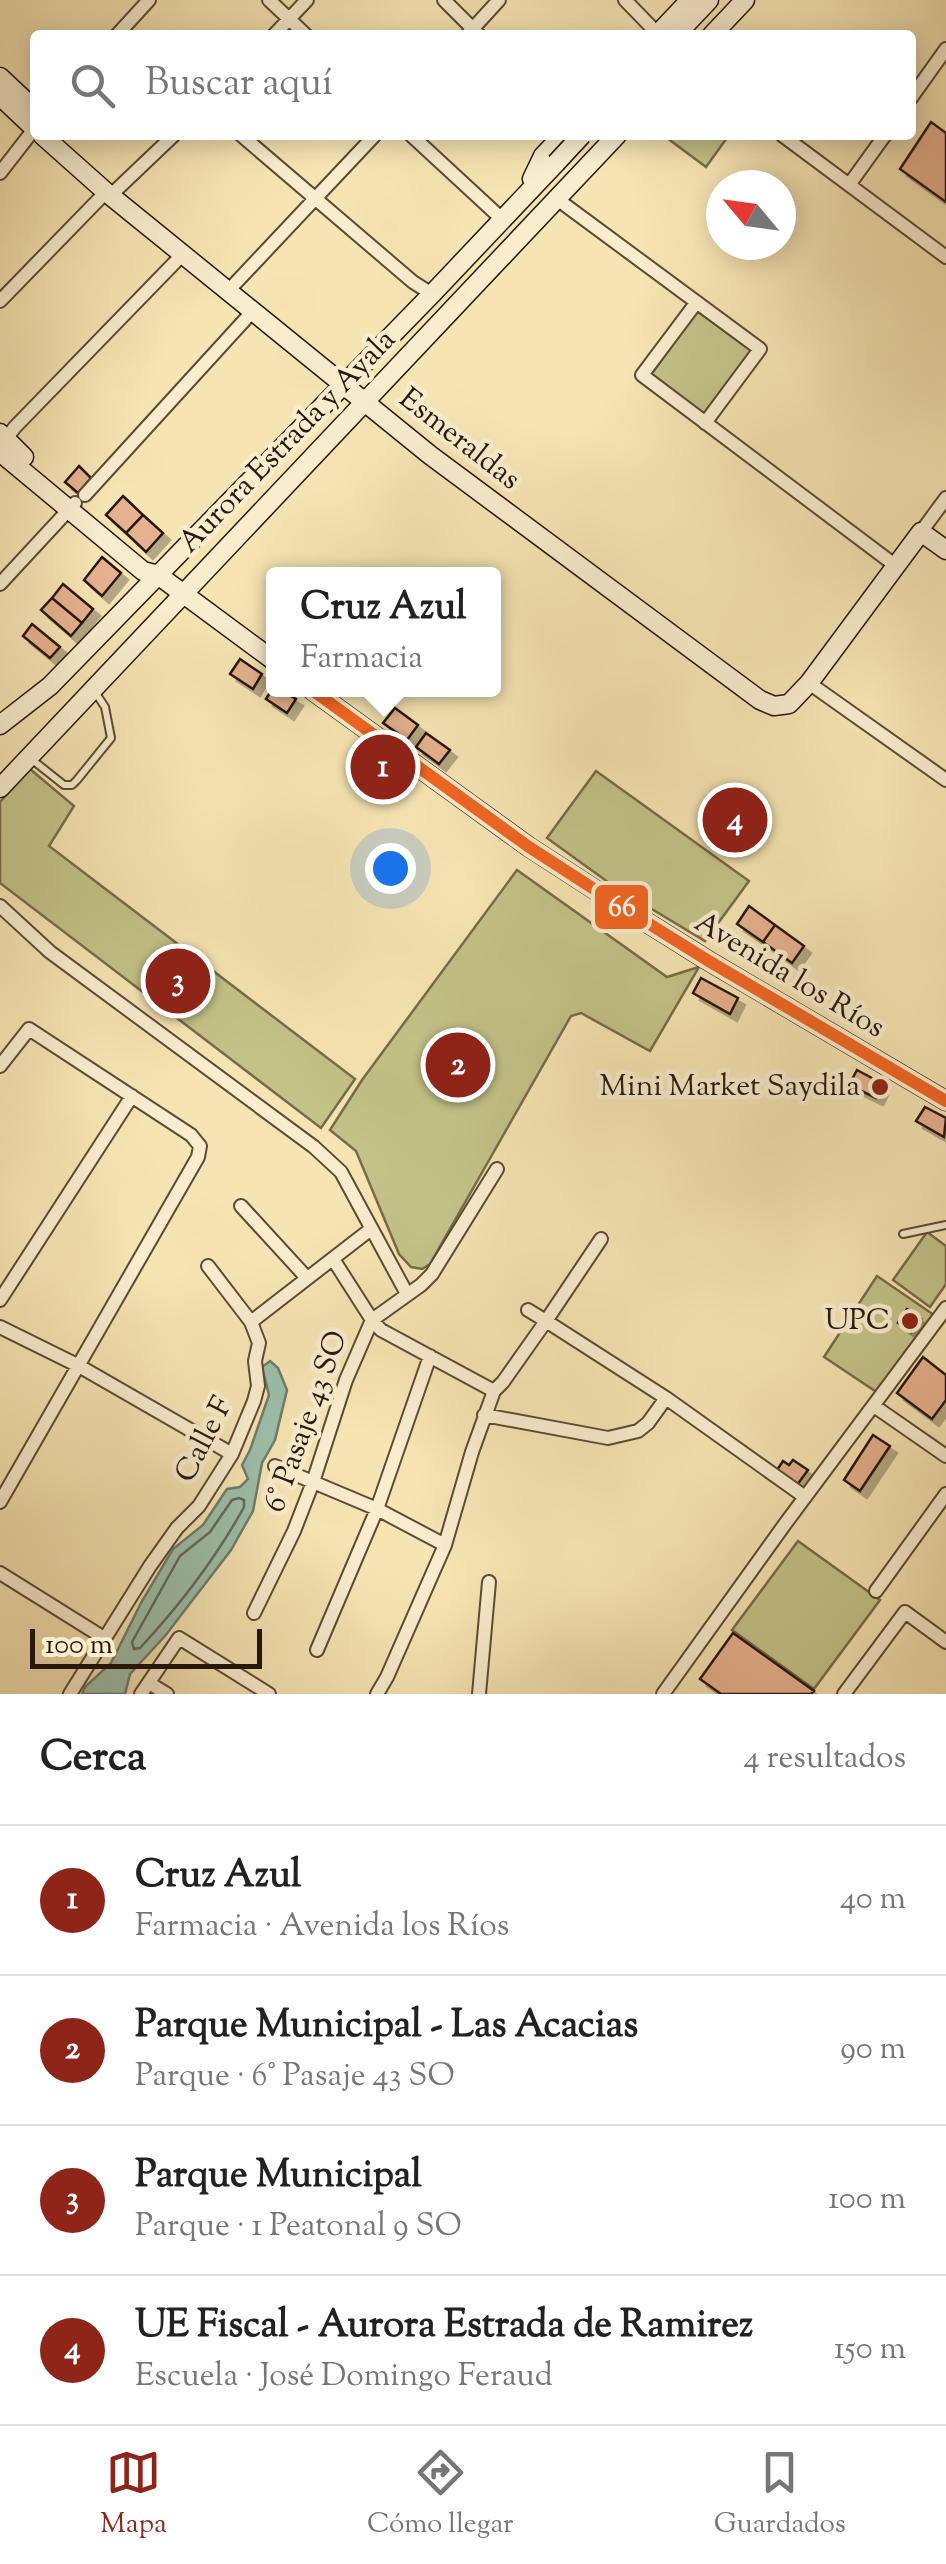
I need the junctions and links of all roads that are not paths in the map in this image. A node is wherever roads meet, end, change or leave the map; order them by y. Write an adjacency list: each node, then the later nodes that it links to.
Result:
1 (269, 0): 10 (street)
2 (306, 0): 10 (street)
3 (444, 0): 14 (street)
4 (499, 0): 15 (street)
5 (624, 0): 16 (street)
6 (709, 0): 19 (main road)
7 (746, 0): 20 (main road)
8 (140, 3): 11 (street)
9 (684, 6): 17 (main road); 18 (main road)
10 (289, 19): 12 (street); 13 (street)
11 (121, 30)
12 (279, 30)
13 (301, 30)
14 (470, 30)
15 (475, 30)
16 (653, 30)
17 (662, 30)
18 (675, 30)
19 (681, 30)
20 (717, 30)
21 (946, 49): 23 (street)
22 (0, 77): 25 (main road)
23 (916, 91)
24 (0, 96): 26 (main road)
25 (30, 105)
26 (30, 123)
27 (30, 135): 40 (street)
28 (48, 140): 42 (main road, Esmeraldas)
29 (168, 140): 42 (street)
30 (247, 140): 45 (street)
31 (370, 140): 45 (street)
32 (416, 140): 46 (street)
33 (558, 140): 43 (main road)
34 (577, 140): 43 (main road, Aurora Estrada y Ayala, bridge)
35 (586, 140): 39 (street)
36 (612, 140): 39 (main road, Aurora Estrada y Ayala)
37 (789, 140): 41 (street)
38 (881, 140): 41 (street)
39 (599, 154): 44 (main road, Aurora Estrada y Ayala)
40 (0, 174)
41 (849, 185): 48 (street)
42 (109, 194): 47 (main road, Esmeraldas); 51 (street)
43 (523, 198): 46 (main road, Aurora Estrada y Ayala)
44 (556, 199): 52 (street); 55 (main road, Aurora Estrada y Ayala)
45 (316, 200): 49 (street); 50 (street)
46 (503, 220): 50 (main road, Aurora Estrada y Ayala)
47 (183, 254): 49 (main road, Esmeraldas); 57 (street)
48 (946, 258)
49 (228, 290): 53 (main road, Esmeraldas)
50 (432, 294): 54 (main road, Aurora Estrada y Ayala)
51 (0, 301)
52 (696, 303): 56 (street); 56 (street)
53 (253, 311): 54 (main road, Esmeraldas); 59 (street)
54 (344, 384): 55 (main road, Esmeraldas); 63 (main road, Aurora Estrada y Ayala)
55 (365, 401): 65 (main road, Aurora Estrada y Ayala); 67 (main road, Esmeraldas)
56 (706, 423): 62 (street)
57 (1, 443): 59 (main road)
58 (946, 498): 60 (street)
59 (76, 502): 63 (main road); 64 (street)
60 (921, 532): 61 (main road); 62 (main road)
61 (946, 550)
62 (896, 566): 67 (main road)
63 (158, 576): 65 (main road); 70 (main road, Aurora Estrada y Ayala)
64 (0, 584)
65 (182, 593): 66 (main road); 68 (main road, Aurora Estrada y Ayala)
66 (266, 655)
67 (809, 683): 73 (street)
68 (94, 690): 71 (main road, Aurora Estrada y Ayala); 71 (lane)
69 (322, 697): 77 (main road, Avenida los Ríos)
70 (0, 725)
71 (29, 758): 72 (main road, Aurora Estrada y Ayala)
72 (3, 779)
73 (946, 780)
74 (0, 906): 81 (street)
75 (0, 1066): 76 (street)
76 (132, 1096): 88 (street); 96 (street)
77 (946, 1100)
78 (497, 1169): 87 (street, 6° Pasaje 43 SO)
79 (241, 1206): 86 (street)
80 (946, 1225): 82 (lane)
81 (370, 1229): 84 (street); 87 (street)
82 (903, 1234)
83 (601, 1240): 92 (street)
84 (333, 1259): 86 (street); 91 (street)
85 (208, 1266): 93 (street)
86 (307, 1278): 93 (street)
87 (407, 1294): 91 (street, 6° Pasaje 43 SO)
88 (0, 1300)
89 (946, 1308): 99 (street)
90 (528, 1310): 92 (street)
91 (372, 1320): 95 (street); 104 (street, 6° Pasaje 43 SO)
92 (546, 1321): 97 (street); 98 (street)
93 (251, 1322): 101 (street, Calle F)
94 (0, 1327): 96 (street)
95 (430, 1356): 97 (street); 108 (street)
96 (79, 1366): 101 (street); 107 (street)
97 (494, 1391): 100 (street)
98 (666, 1398): 100 (street); 106 (street)
99 (874, 1406): 102 (street); 106 (street)
100 (484, 1416): 109 (street)
101 (232, 1454): 114 (street, Calle F)
102 (946, 1456)
103 (274, 1466): 104 (street)
104 (313, 1482): 108 (street); 113 (street, 6° Pasaje 43 SO)
105 (946, 1494): 112 (street)
106 (805, 1497): 123 (street)
107 (0, 1502)
108 (376, 1509): 109 (street); 116 (street)
109 (445, 1545): 121 (street)
110 (0, 1573): 114 (street)
111 (489, 1582): 122 (street)
112 (876, 1591)
113 (254, 1613)
114 (104, 1638): 118 (street, Calle F)
115 (946, 1642): 124 (street)
116 (317, 1650)
117 (145, 1688): 119 (street); 120 (street)
118 (70, 1694)
119 (167, 1694)
120 (269, 1694)
121 (376, 1694)
122 (478, 1694)
123 (663, 1694)
124 (844, 1694)

